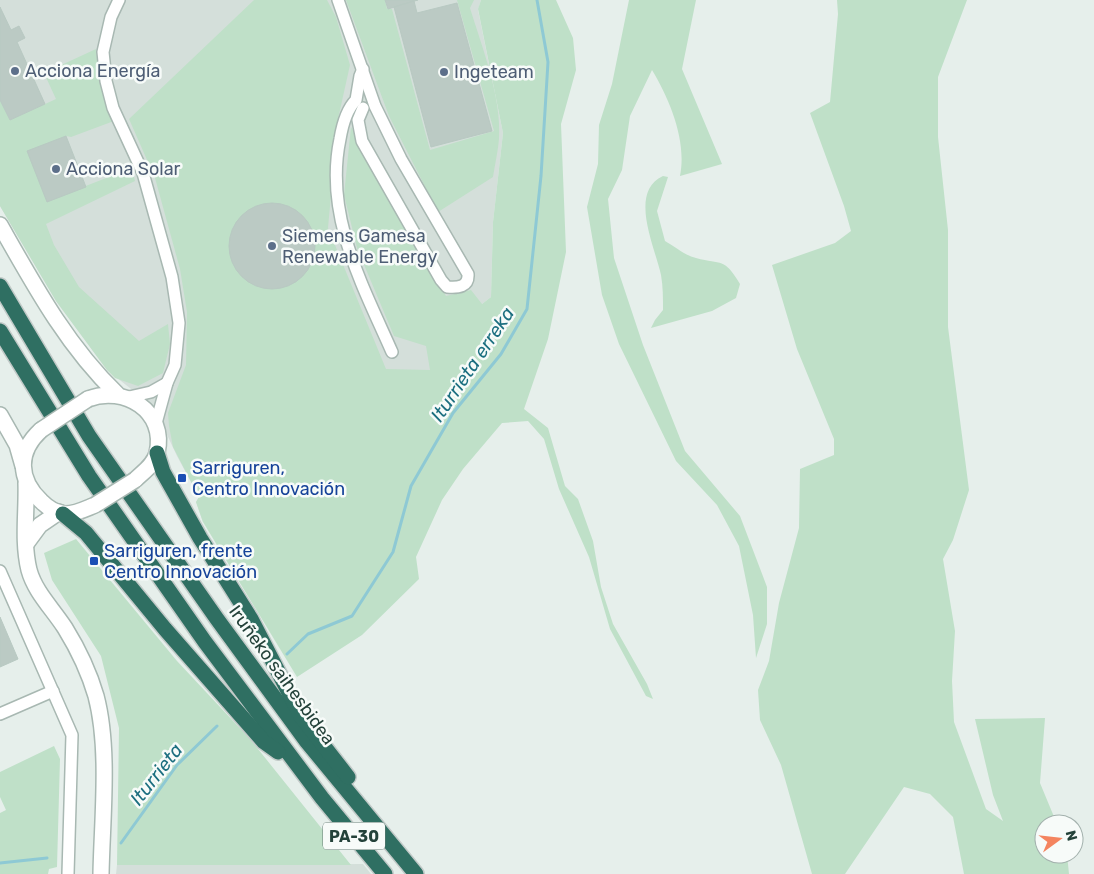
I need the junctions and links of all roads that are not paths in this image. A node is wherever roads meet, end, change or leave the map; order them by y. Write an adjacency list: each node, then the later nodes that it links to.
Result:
1 (119, 0): 10 (street)
2 (338, 0): 3 (street)
3 (363, 69): 4 (street); 5 (street)
4 (359, 104): 5 (street); 5 (street); 9 (street)
5 (375, 106)
6 (0, 225): 11 (street)
7 (0, 286): 27 (highway, Iruñeko saihesbidea / PA-30)
8 (0, 331): 18 (highway, PA-30)
9 (392, 352)
10 (167, 383): 11 (street); 13 (street)
11 (123, 396): 13 (street); 15 (street, bridge)
12 (0, 415): 15 (street)
13 (155, 427): 14 (street)
14 (157, 454): 16 (street, bridge); 28 (highway)
15 (25, 476): 16 (street); 17 (street)
16 (61, 513): 17 (street); 22 (highway)
17 (26, 544): 24 (street)
18 (144, 555): 22 (highway); 26 (highway, PA-30)
19 (0, 571): 20 (street)
20 (53, 691): 21 (street); 23 (street)
21 (0, 714)
22 (278, 752): 25 (highway)
23 (68, 874)
24 (101, 874)
25 (375, 874)
26 (386, 874)
27 (416, 874)
28 (426, 874)

